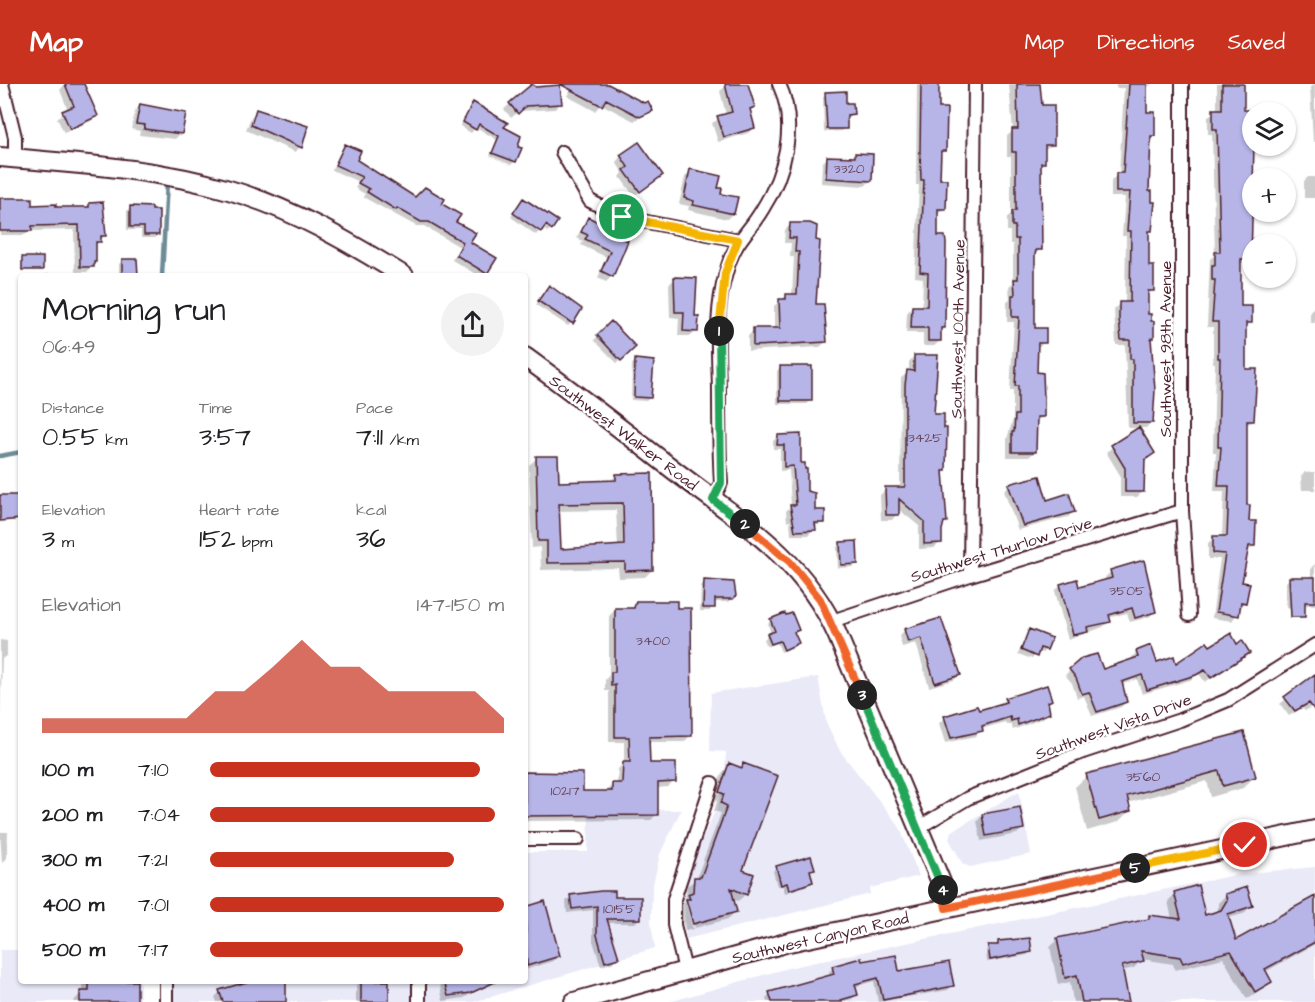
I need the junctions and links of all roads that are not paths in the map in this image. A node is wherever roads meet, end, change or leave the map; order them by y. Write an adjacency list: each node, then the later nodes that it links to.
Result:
1 (2, 84): 6 (street)
2 (779, 84): 7 (street)
3 (975, 84): 12 (street, Southwest 100th Avenue)
4 (1182, 84): 11 (street, Southwest 98th Avenue)
5 (562, 152): 7 (street)
6 (7, 157): 8 (main road)
7 (738, 240): 10 (street)
8 (399, 273)
9 (528, 359): 10 (main road, Southwest Walker Road)
10 (713, 500): 14 (main road, Southwest Walker Road)
11 (1182, 511): 12 (street, Southwest Thurlow Drive); 13 (street, Southwest 98th Avenue)
12 (970, 575): 14 (street, Southwest Thurlow Drive)
13 (1188, 615)
14 (832, 621): 17 (main road, Southwest Walker Road)
15 (1315, 645): 17 (street, Southwest Vista Drive)
16 (712, 783): 22 (street)
17 (918, 828): 21 (main road, Southwest Walker Road)
18 (1315, 830): 21 (main road, Southwest Canyon Road)
19 (528, 839): 20 (street)
20 (578, 839)
21 (946, 908): 22 (main road, Southwest Canyon Road)
22 (684, 970): 27 (main road, Southwest Canyon Road)
23 (166, 984): 25 (street)
24 (419, 984): 26 (street)
25 (166, 1002)
26 (419, 1002)
27 (577, 1002)

